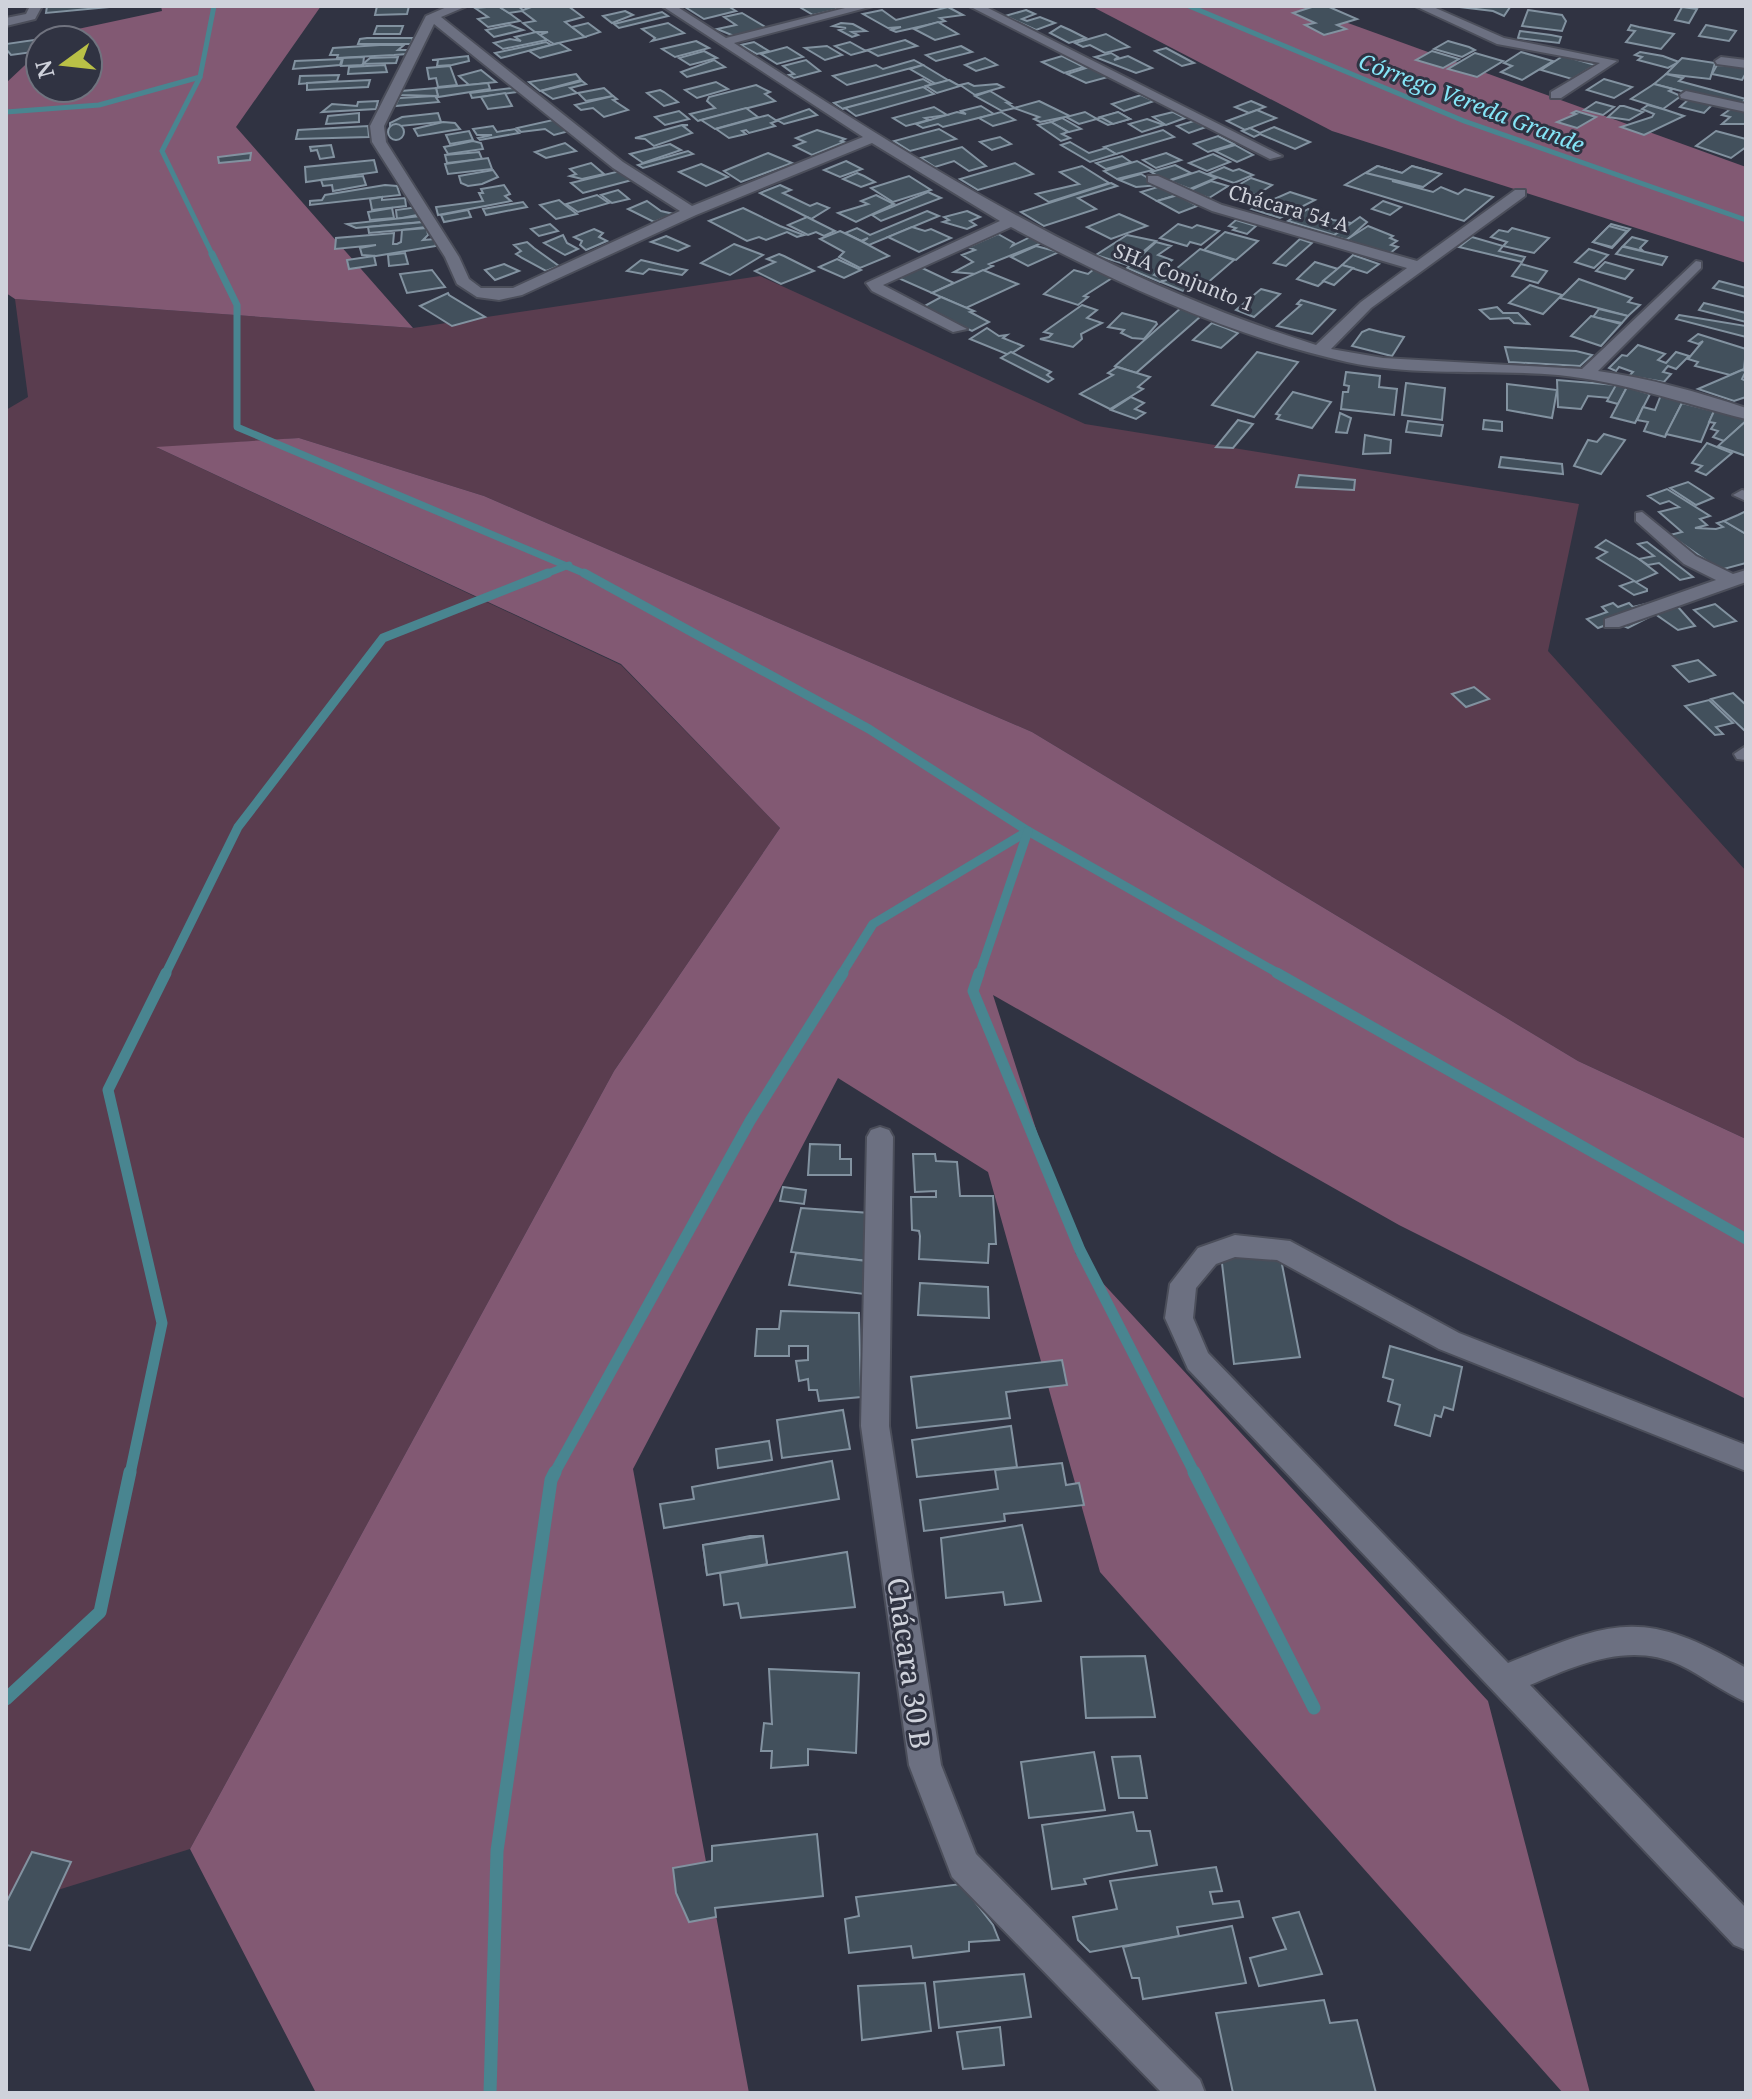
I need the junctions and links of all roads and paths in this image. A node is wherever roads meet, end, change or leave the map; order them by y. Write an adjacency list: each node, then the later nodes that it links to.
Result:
1 (36, 6): 8 (street)
2 (461, 6): 7 (street)
3 (668, 6): 9 (street, SHA Conjunto 1)
4 (867, 6): 9 (street)
5 (975, 6): 16 (street)
6 (1421, 6): 12 (street)
7 (435, 11): 19 (street); 19 (street)
8 (6, 22)
9 (724, 42): 15 (street, SHA Conjunto 1)
10 (1721, 61): 11 (street)
11 (1746, 64)
12 (1556, 95)
13 (1686, 95): 14 (street)
14 (1746, 108)
15 (873, 138): 19 (street); 20 (street, SHA Conjunto 1)
16 (1275, 156)
17 (1153, 179): 22 (street, Chácara 54 A)
18 (1520, 193): 22 (street)
19 (691, 212)
20 (1012, 221): 23 (street); 24 (street, SHA Conjunto 1)
21 (1696, 265): 25 (street)
22 (1417, 266): 24 (street)
23 (959, 329)
24 (1319, 351): 25 (street, SHA Conjunto 1)
25 (1587, 373): 26 (street, SHA Conjunto 1)
26 (1746, 414)
27 (1642, 517): 28 (street)
28 (1739, 578): 29 (street)
29 (1612, 623)
30 (880, 1137): 35 (street, Chácara 30 B)
31 (1746, 1458): 32 (street)
32 (1503, 1680): 33 (street); 34 (street)
33 (1746, 1686)
34 (1746, 1933)
35 (1187, 2093)

